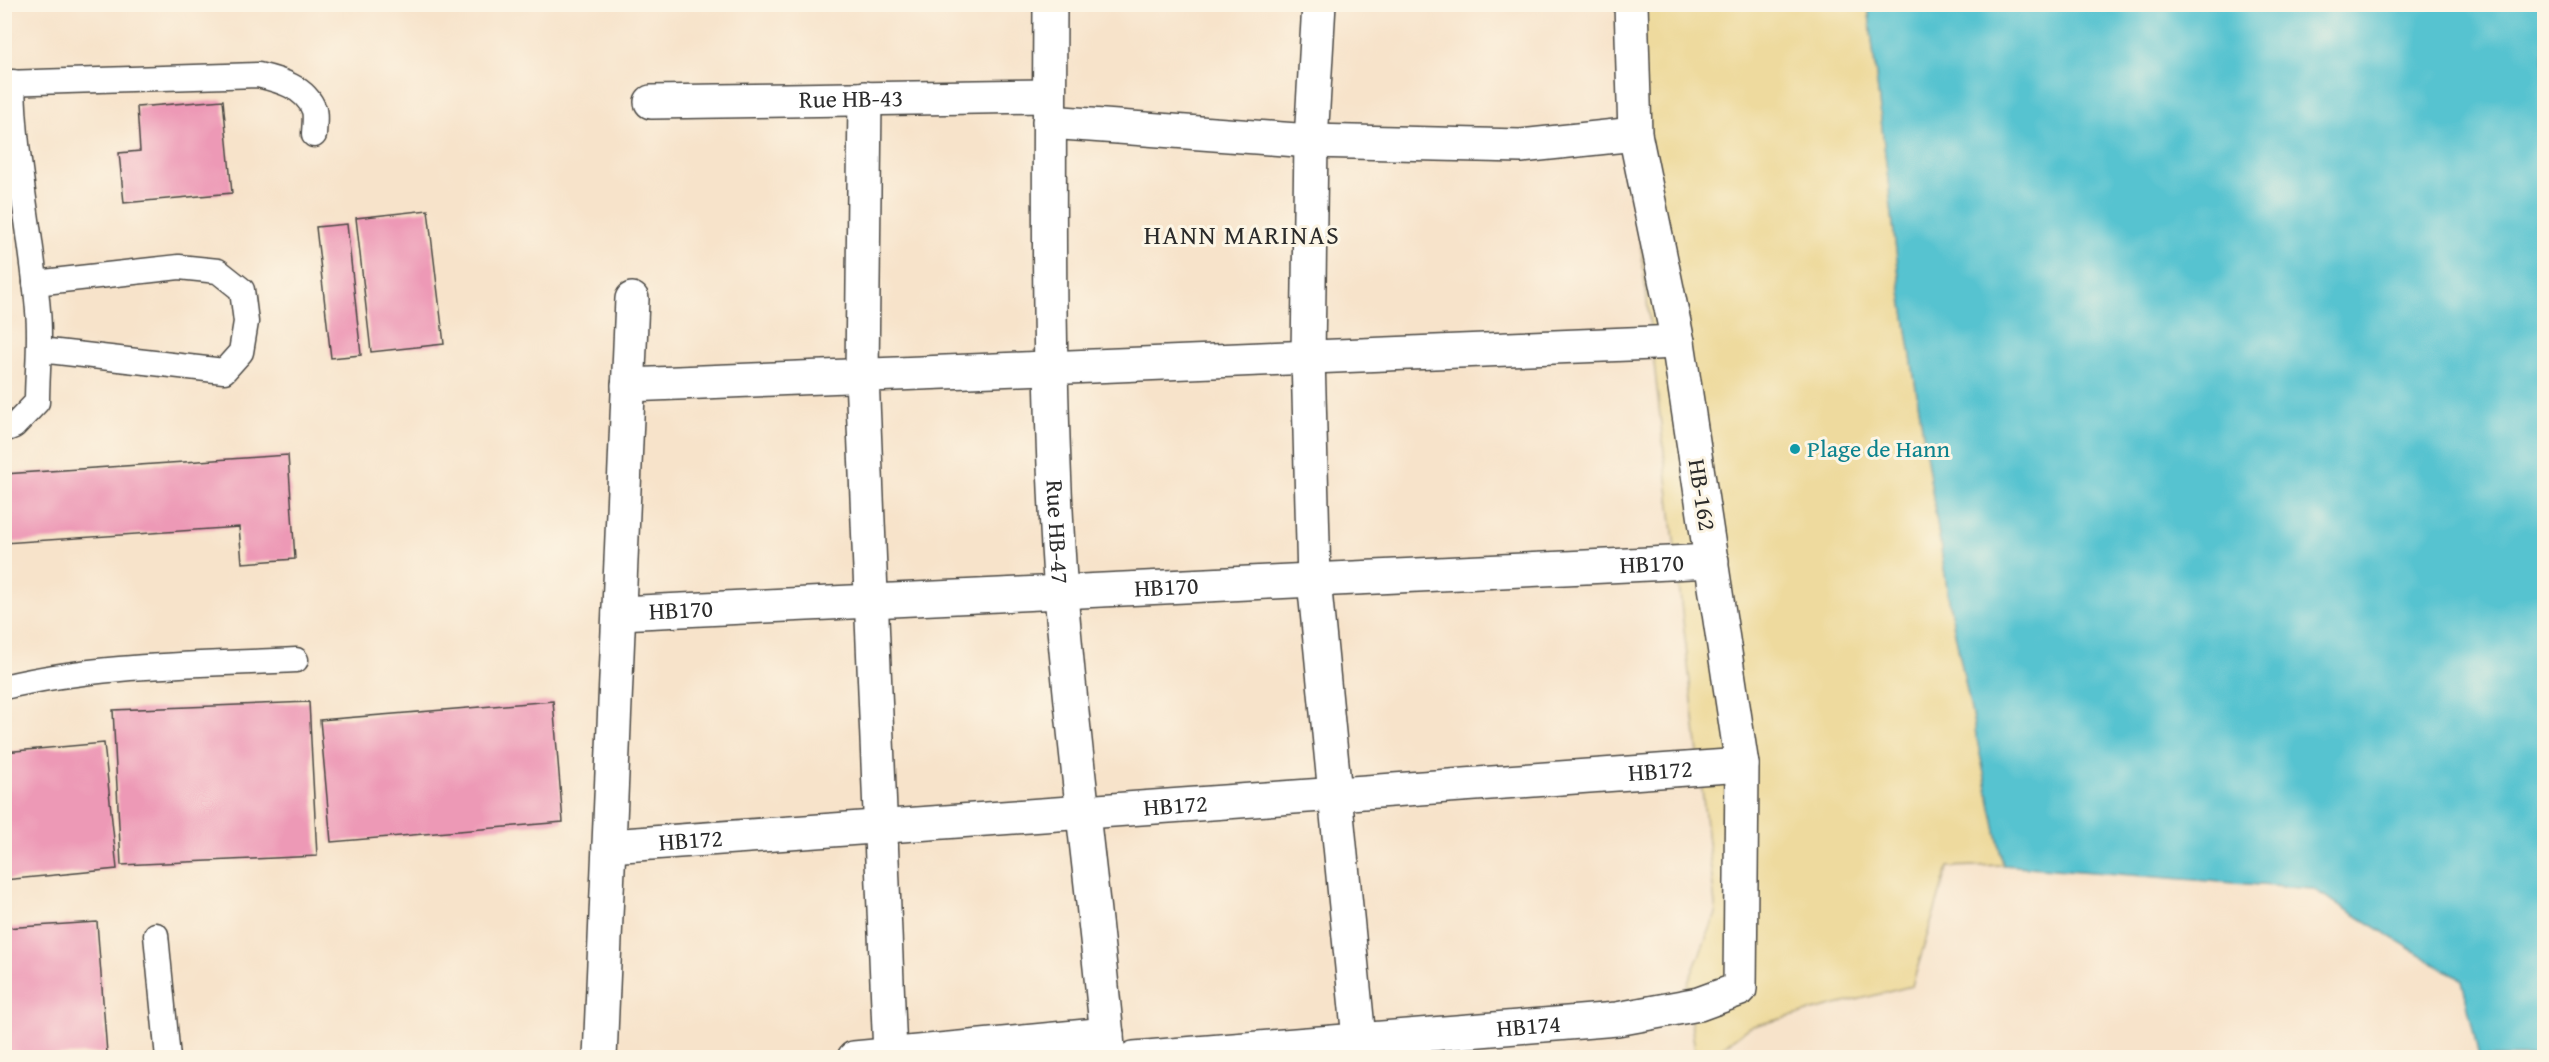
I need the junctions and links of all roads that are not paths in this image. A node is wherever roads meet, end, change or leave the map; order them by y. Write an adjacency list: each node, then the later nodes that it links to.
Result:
1 (1050, 4): 7 (street, Rue HB-47)
2 (1319, 4): 10 (street)
3 (1631, 4): 8 (street, HB-162)
4 (9, 83): 9 (lane); 11 (lane)
5 (865, 98): 6 (street, Rue HB-43); 7 (street, Rue HB-43); 17 (street)
6 (651, 102)
7 (1049, 109): 10 (street, Rue HB-43); 16 (street, Rue HB-47)
8 (1635, 134): 10 (street, Rue HB-43); 13 (street, HB-162)
9 (314, 135)
10 (1311, 141): 15 (street)
11 (35, 283): 14 (lane); 14 (lane)
12 (632, 299): 18 (street)
13 (1678, 342): 15 (street); 20 (street, HB-162)
14 (40, 350): 19 (lane)
15 (1308, 357): 16 (street); 21 (street)
16 (1050, 368): 17 (street); 22 (street, Rue HB-47)
17 (862, 376): 18 (street); 23 (street)
18 (628, 385): 24 (street)
19 (4, 430)
20 (1712, 561): 21 (street, HB170); 27 (street, HB-162)
21 (1314, 580): 22 (street, HB170); 28 (street)
22 (1061, 592): 23 (street, HB170); 29 (street, Rue HB-47)
23 (872, 602): 24 (street, HB170); 30 (street)
24 (619, 613): 31 (street)
25 (296, 660): 26 (lane)
26 (4, 687)
27 (1742, 765): 28 (street, HB172); 33 (street, HB-162)
28 (1335, 794): 29 (street, HB172); 34 (street)
29 (1081, 812): 30 (street, HB172); 35 (street, Rue HB-47)
30 (881, 827): 31 (street, HB172); 36 (street)
31 (609, 846): 38 (street)
32 (156, 935): 37 (lane)
33 (1740, 989): 34 (street, HB174)
34 (1359, 1039): 40 (street, HB174)
35 (1108, 1046): 36 (street)
36 (890, 1054): 39 (street)
37 (168, 1058)
38 (600, 1058)
39 (854, 1058)
40 (1134, 1058)

